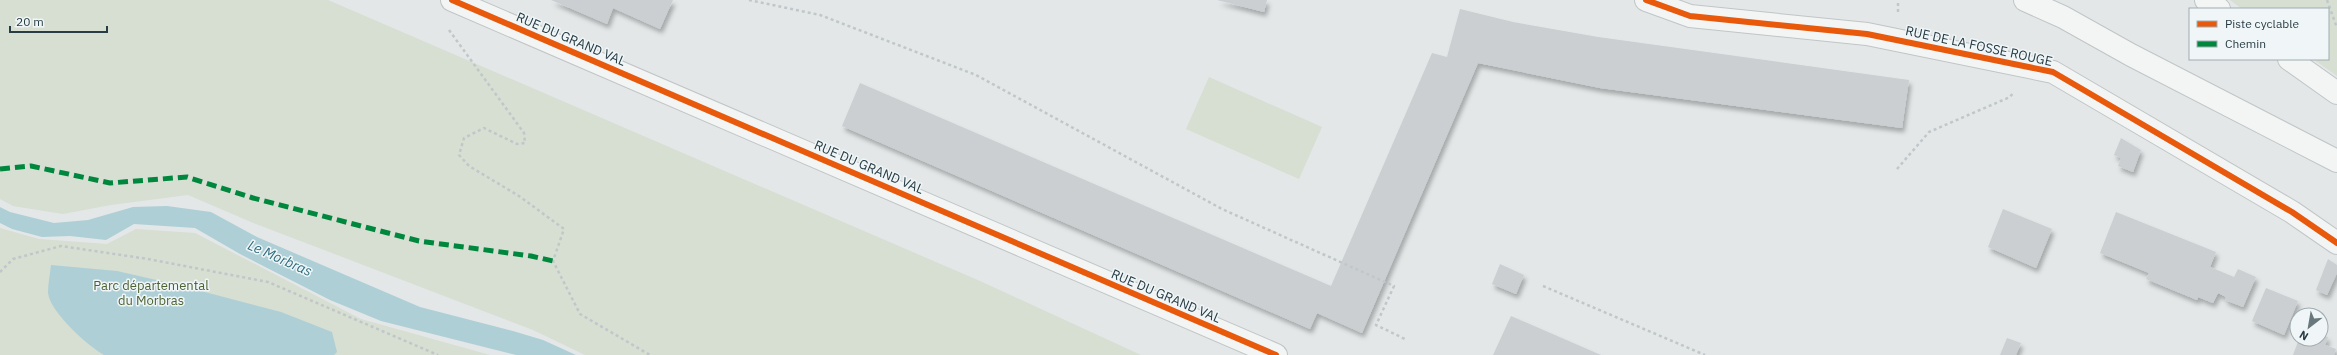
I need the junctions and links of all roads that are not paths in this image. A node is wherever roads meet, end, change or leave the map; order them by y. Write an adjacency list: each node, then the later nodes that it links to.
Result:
1 (452, 0): 10 (street, RUE DU GRAND VAL)
2 (1646, 0): 9 (street, RUE DE LA FOSSE ROUGE)
3 (2025, 0): 8 (street)
4 (2206, 0): 5 (street)
5 (2218, 8)
6 (2290, 60): 7 (street)
7 (2337, 93)
8 (2337, 161)
9 (2337, 243)
10 (1276, 355)

